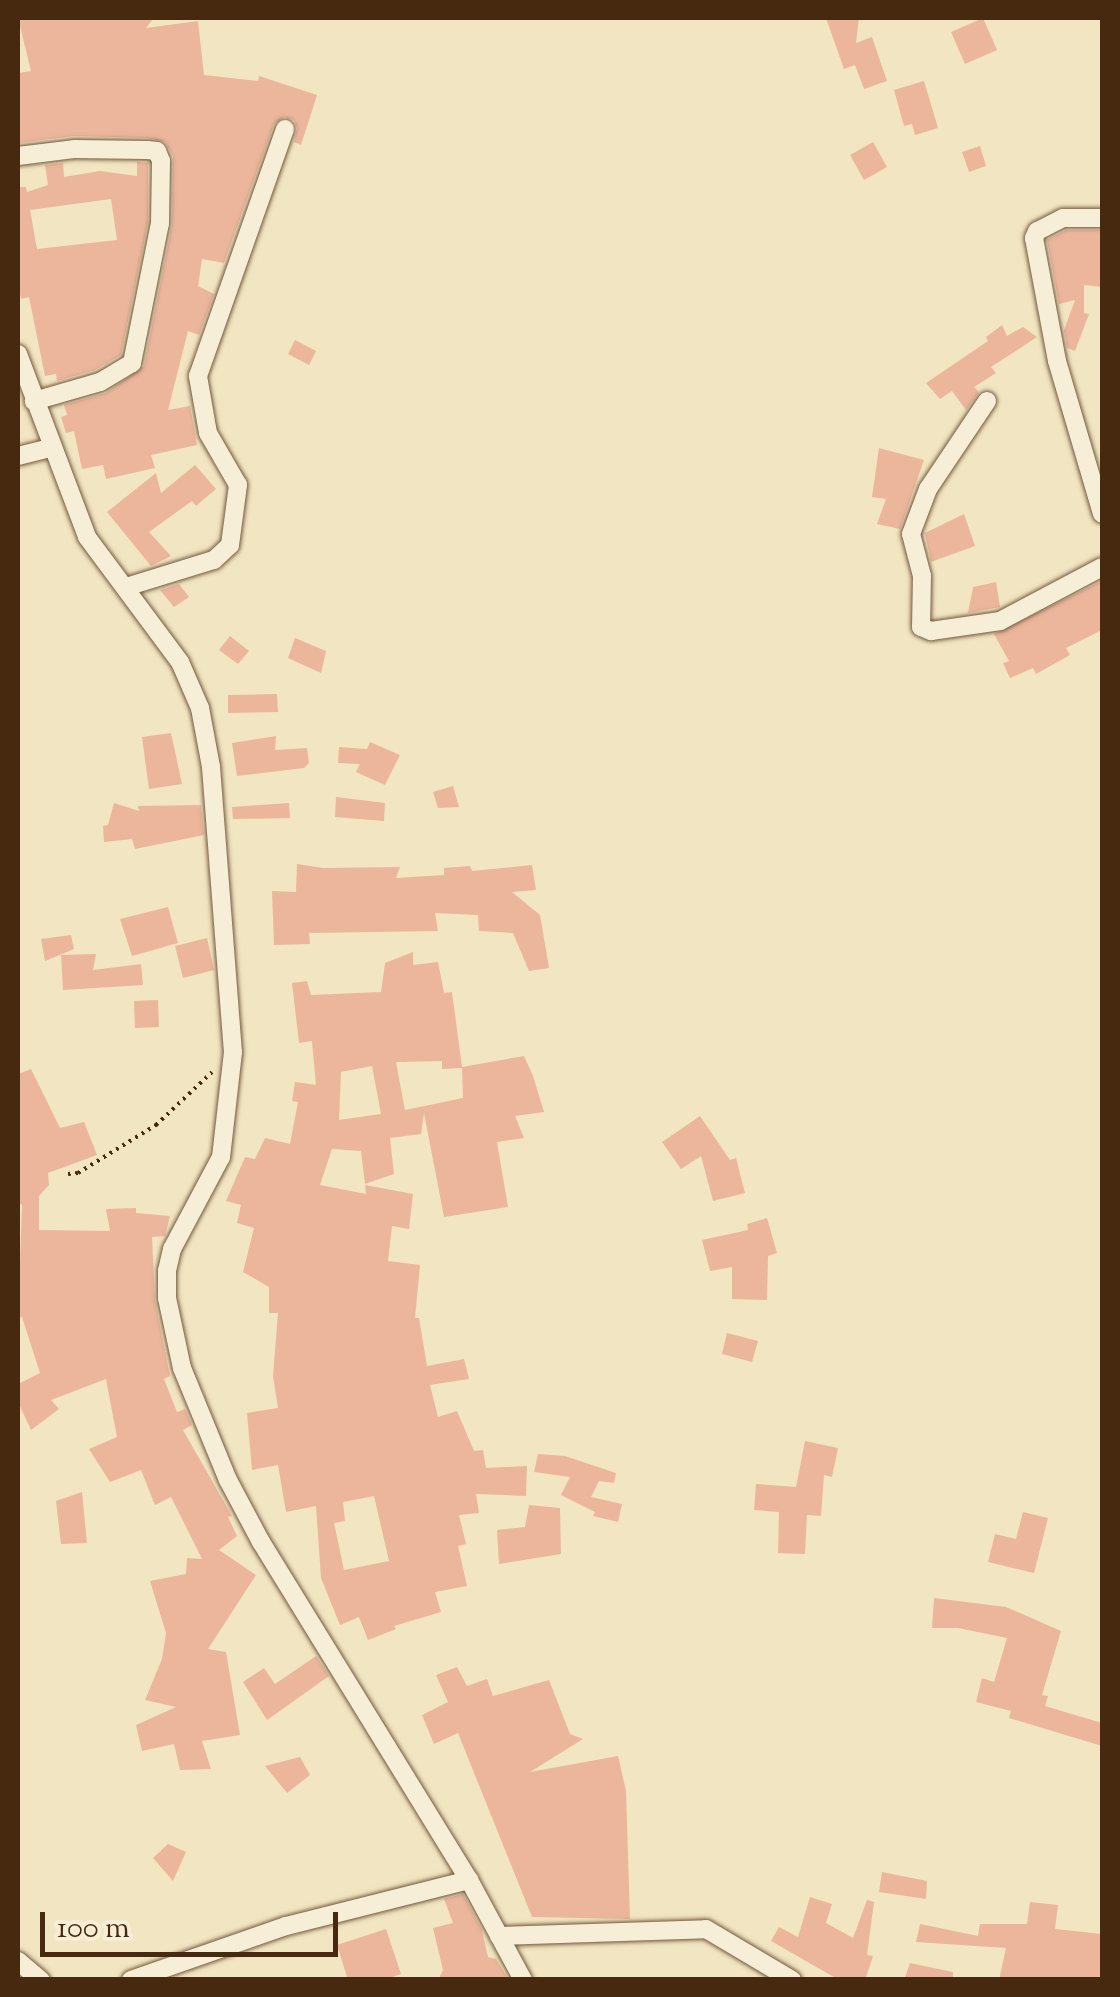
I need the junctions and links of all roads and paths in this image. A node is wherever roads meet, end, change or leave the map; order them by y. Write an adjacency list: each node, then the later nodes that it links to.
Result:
1 (285, 129): 11 (street)
2 (18, 156): 5 (street)
3 (1102, 218): 9 (street)
4 (18, 354): 5 (street)
5 (34, 401): 7 (street)
6 (987, 401): 10 (street)
7 (52, 448): 8 (street); 11 (street)
8 (18, 456)
9 (1102, 514)
10 (1102, 568)
11 (126, 587): 12 (street)
12 (233, 1052): 13 (path); 14 (street)
13 (68, 1174)
14 (469, 1880): 15 (street); 18 (street)
15 (499, 1936): 19 (street); 20 (street)
16 (18, 1961): 17 (street)
17 (42, 1980)
18 (132, 1980)
19 (524, 1980)
20 (792, 1980)

